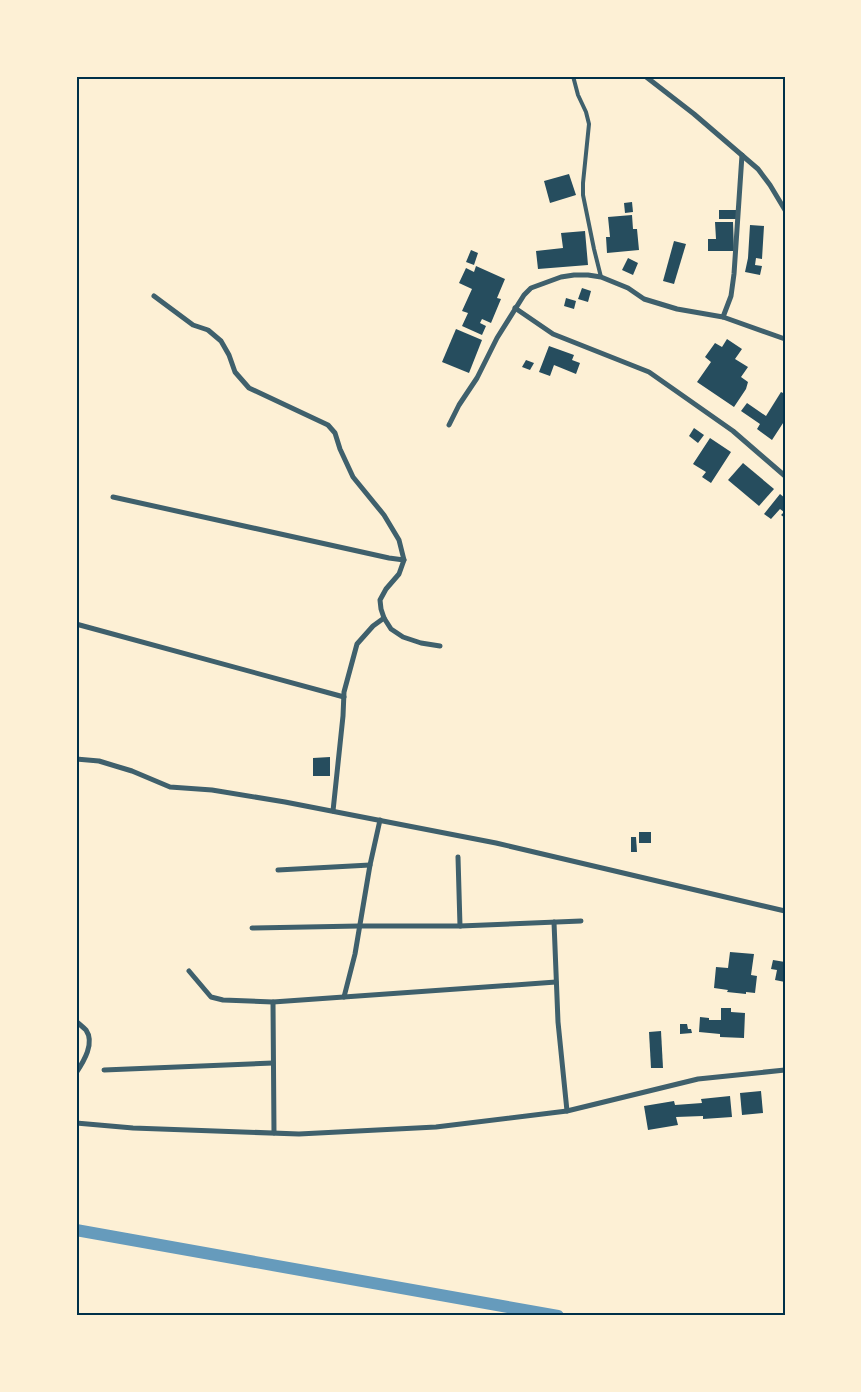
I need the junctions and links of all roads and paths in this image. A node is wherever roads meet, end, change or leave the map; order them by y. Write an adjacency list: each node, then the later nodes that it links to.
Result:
1 (573, 76): 5 (lane)
2 (646, 76): 3 (street)
3 (742, 155): 4 (street); 8 (street)
4 (785, 210)
5 (601, 277): 7 (street); 8 (street)
6 (154, 296): 13 (street)
7 (515, 308): 10 (street); 11 (street)
8 (723, 317): 9 (street)
9 (785, 338)
10 (449, 425)
11 (785, 476)
12 (112, 497): 13 (street)
13 (404, 560): 14 (street)
14 (384, 618): 16 (street); 17 (street)
15 (76, 624): 17 (street)
16 (440, 646)
17 (344, 697): 19 (street)
18 (76, 759): 19 (street)
19 (333, 811): 20 (street)
20 (380, 820): 22 (street); 24 (street)
21 (458, 857): 28 (street)
22 (370, 865): 23 (street); 27 (street)
23 (278, 870)
24 (785, 911)
25 (582, 921): 26 (street)
26 (554, 922): 28 (street); 31 (street)
27 (359, 926): 28 (street); 29 (street); 32 (street)
28 (460, 926)
29 (252, 928)
30 (189, 971): 33 (street)
31 (556, 982): 32 (street); 39 (street)
32 (344, 997): 33 (street)
33 (273, 1002): 35 (street)
34 (76, 1021): 38 (street)
35 (273, 1063): 36 (street); 41 (street)
36 (104, 1070)
37 (785, 1070): 39 (street)
38 (76, 1072)
39 (567, 1111): 41 (street)
40 (76, 1123): 41 (street)
41 (274, 1133)

